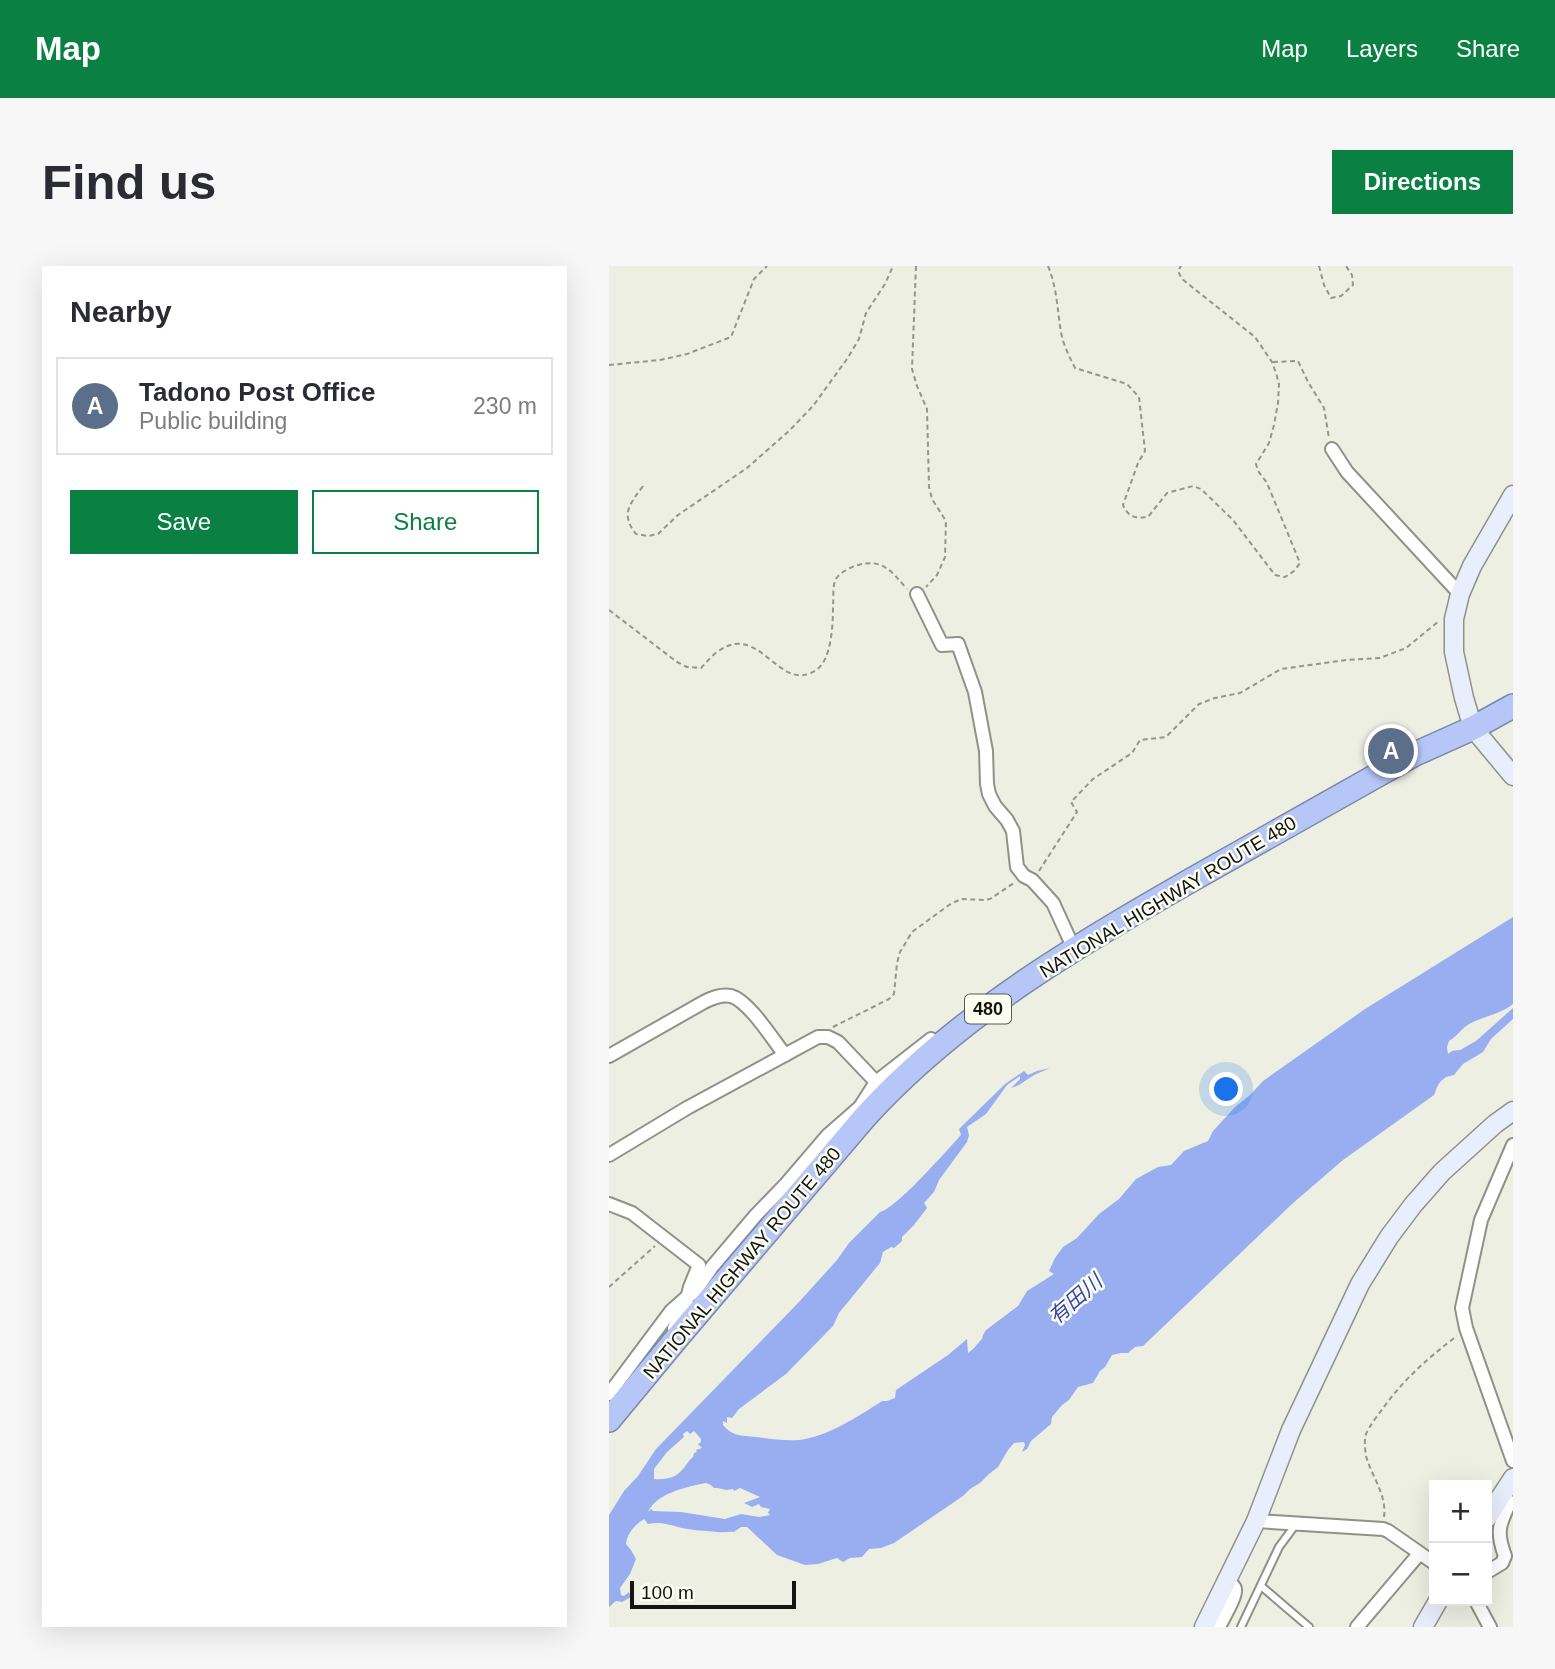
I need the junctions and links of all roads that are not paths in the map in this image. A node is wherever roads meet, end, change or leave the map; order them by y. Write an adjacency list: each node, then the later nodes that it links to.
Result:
1 (1332, 449): 4 (street)
2 (1513, 495): 4 (street)
3 (917, 594): 8 (street)
4 (1461, 594): 6 (street)
5 (1513, 706): 6 (highway, NATIONAL HIGHWAY ROUTE 480 / 480)
6 (1477, 734): 7 (street); 8 (highway, NATIONAL HIGHWAY ROUTE 480 / 480)
7 (1513, 776)
8 (1074, 948): 9 (highway, NATIONAL HIGHWAY ROUTE 480 / 480)
9 (958, 1030): 12 (street); 14 (highway, NATIONAL HIGHWAY ROUTE 480 / 480)
10 (785, 1055): 11 (street); 12 (street); 16 (street)
11 (609, 1056)
12 (876, 1082): 14 (street)
13 (1513, 1111): 26 (street)
14 (862, 1113): 18 (street); 19 (highway, NATIONAL HIGHWAY ROUTE 480 / 480)
15 (1513, 1145): 22 (street)
16 (609, 1155)
17 (609, 1204): 18 (street)
18 (688, 1296): 19 (street); 20 (street)
19 (677, 1338): 21 (highway, NATIONAL HIGHWAY ROUTE 480 / 480)
20 (609, 1394)
21 (609, 1420)
22 (1513, 1461)
23 (1513, 1478): 24 (street)
24 (1507, 1501): 25 (street); 30 (street)
25 (1492, 1514)
26 (1256, 1521): 27 (street); 31 (street)
27 (1296, 1523): 28 (street); 32 (lane)
28 (1419, 1554): 29 (street); 39 (street)
29 (1429, 1560)
30 (1492, 1569)
31 (1227, 1581): 35 (street); 36 (street)
32 (1261, 1586): 37 (lane); 38 (lane)
33 (1435, 1606): 40 (street)
34 (1479, 1606): 41 (street)
35 (1204, 1627)
36 (1219, 1627)
37 (1241, 1627)
38 (1309, 1627)
39 (1357, 1627)
40 (1423, 1627)
41 (1490, 1627)

